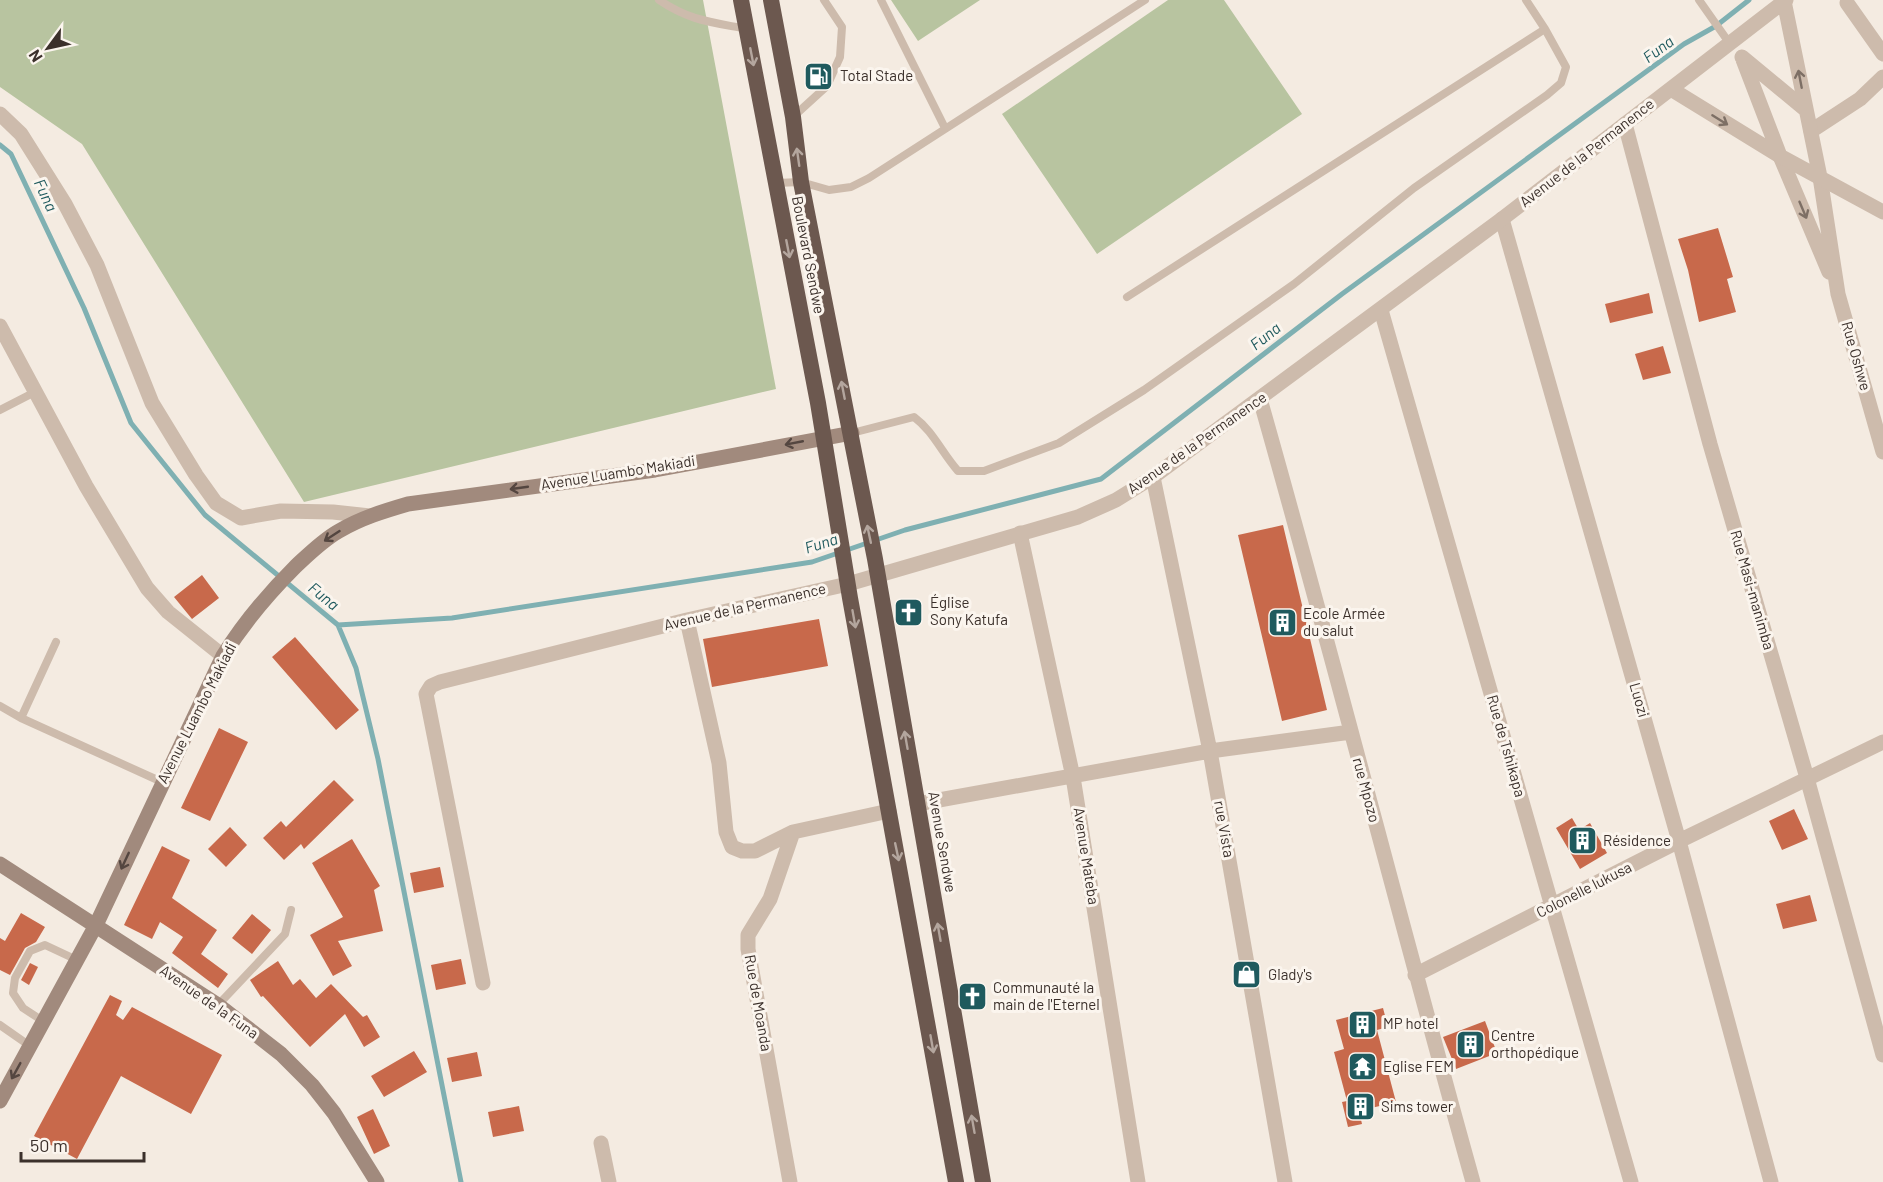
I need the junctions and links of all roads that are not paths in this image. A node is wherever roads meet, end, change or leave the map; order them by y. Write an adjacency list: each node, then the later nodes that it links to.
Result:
1 (659, 0): 11 (lane)
2 (741, 0): 11 (highway, Boulevard Sendwe)
3 (771, 0): 20 (highway, Boulevard Sendwe)
4 (824, 0): 20 (lane)
5 (881, 0): 22 (lane)
6 (1145, 0): 22 (lane)
7 (1526, 0): 12 (lane)
8 (1701, 1): 13 (lane)
9 (1785, 1): 13 (street, Avenue de la Permanence); 18 (street, one-way to 9)
10 (1847, 3): 14 (street)
11 (747, 29): 27 (highway, Boulevard Sendwe, one-way to 27)
12 (1545, 29): 31 (lane); 37 (lane)
13 (1730, 44): 15 (street); 17 (street, Avenue de la Permanence)
14 (1883, 54)
15 (1742, 57): 18 (street); 24 (street)
16 (1883, 77): 23 (street)
17 (1671, 88): 21 (street, Avenue de la Permanence); 24 (street, one-way to 24)
18 (1806, 110): 23 (street)
19 (0, 114): 42 (street)
20 (792, 117): 26 (highway, Boulevard Sendwe, one-way to 20)
21 (1625, 124): 29 (street, Avenue de la Permanence); 55 (street, Rue Masi-manimba)
22 (945, 128): 26 (lane)
23 (1810, 131): 25 (street)
24 (1780, 156): 25 (street); 30 (street, one-way to 30)
25 (1820, 177): 28 (street); 30 (street)
26 (801, 182): 27 (lane); 37 (highway, Boulevard Sendwe, one-way to 26)
27 (776, 183): 38 (highway, Boulevard Sendwe, one-way to 38)
28 (1883, 212)
29 (1502, 219): 32 (street, Avenue de la Permanence); 60 (street, Luozi)
30 (1838, 294): 39 (street, Rue Oshwe)
31 (1126, 297)
32 (1381, 310): 35 (street, Avenue de la Permanence); 62 (street, Rue de Tshikapa)
33 (0, 326): 34 (street)
34 (35, 392): 36 (lane); 48 (street)
35 (1260, 399): 40 (street, Avenue de la Permanence); 51 (street, rue Mpozo)
36 (0, 410)
37 (852, 433): 38 (main road, Avenue Luambo Makiadi); 41 (highway, Boulevard Sendwe)
38 (824, 438): 42 (main road, Avenue Luambo Makiadi, one-way to 42); 45 (highway, Boulevard Sendwe)
39 (1883, 452)
40 (1153, 477): 43 (street, Avenue de la Permanence); 53 (street, rue Vista)
41 (864, 509): 44 (highway, Avenue Sendwe, one-way to 41)
42 (370, 516): 48 (main road, Avenue Luambo Makiadi, one-way to 48)
43 (1020, 533): 44 (street, Avenue de la Permanence); 54 (street, Avenue Mateba)
44 (876, 576): 45 (street, Avenue de la Permanence); 57 (highway, Avenue Sendwe, one-way to 44)
45 (848, 584): 46 (street, Avenue de la Permanence); 58 (highway, one-way to 58)
46 (687, 620): 59 (street); 67 (street, Avenue de la Permanence)
47 (56, 642): 50 (lane)
48 (223, 656): 56 (main road, Avenue Luambo Makiadi)
49 (0, 706): 50 (lane)
50 (21, 718): 56 (lane)
51 (1351, 732): 53 (street); 66 (street, rue Mpozo)
52 (1883, 742): 55 (street, Colonelle lukusa)
53 (1210, 751): 54 (street); 81 (street, rue Vista)
54 (1073, 777): 57 (street); 80 (street, Avenue Mateba)
55 (1807, 778): 60 (street, Colonelle lukusa); 72 (street, Rue Masi-manimba)
56 (162, 782): 64 (main road, Avenue Luambo Makiadi, one-way to 64)
57 (917, 804): 79 (highway, Avenue Sendwe, one-way to 57)
58 (889, 811): 59 (street); 78 (highway, one-way to 78)
59 (793, 832): 77 (street, Rue de Moanda)
60 (1679, 841): 62 (street, Colonelle lukusa); 84 (street, Luozi)
61 (0, 864): 64 (main road, Avenue de la Funa)
62 (1552, 907): 66 (street, Colonelle lukusa); 83 (street, Rue de Tshikapa)
63 (291, 910): 68 (lane)
64 (96, 925): 65 (main road, Avenue Luambo Makiadi); 68 (main road, Avenue de la Funa)
65 (77, 960): 69 (main road, Avenue Luambo Makiadi); 69 (lane)
66 (1415, 975): 82 (street, rue Mpozo)
67 (483, 983)
68 (218, 1005): 75 (main road, Avenue de la Funa)
69 (43, 1021): 71 (main road, Avenue Luambo Makiadi)
70 (0, 1025): 71 (lane)
71 (30, 1046): 73 (main road, Avenue Luambo Makiadi, one-way to 73)
72 (1883, 1055)
73 (0, 1101)
74 (601, 1143): 76 (street)
75 (377, 1182)
76 (609, 1182)
77 (790, 1182)
78 (956, 1182)
79 (982, 1182)
80 (1138, 1182)
81 (1286, 1182)
82 (1473, 1182)
83 (1631, 1182)
84 (1771, 1182)

